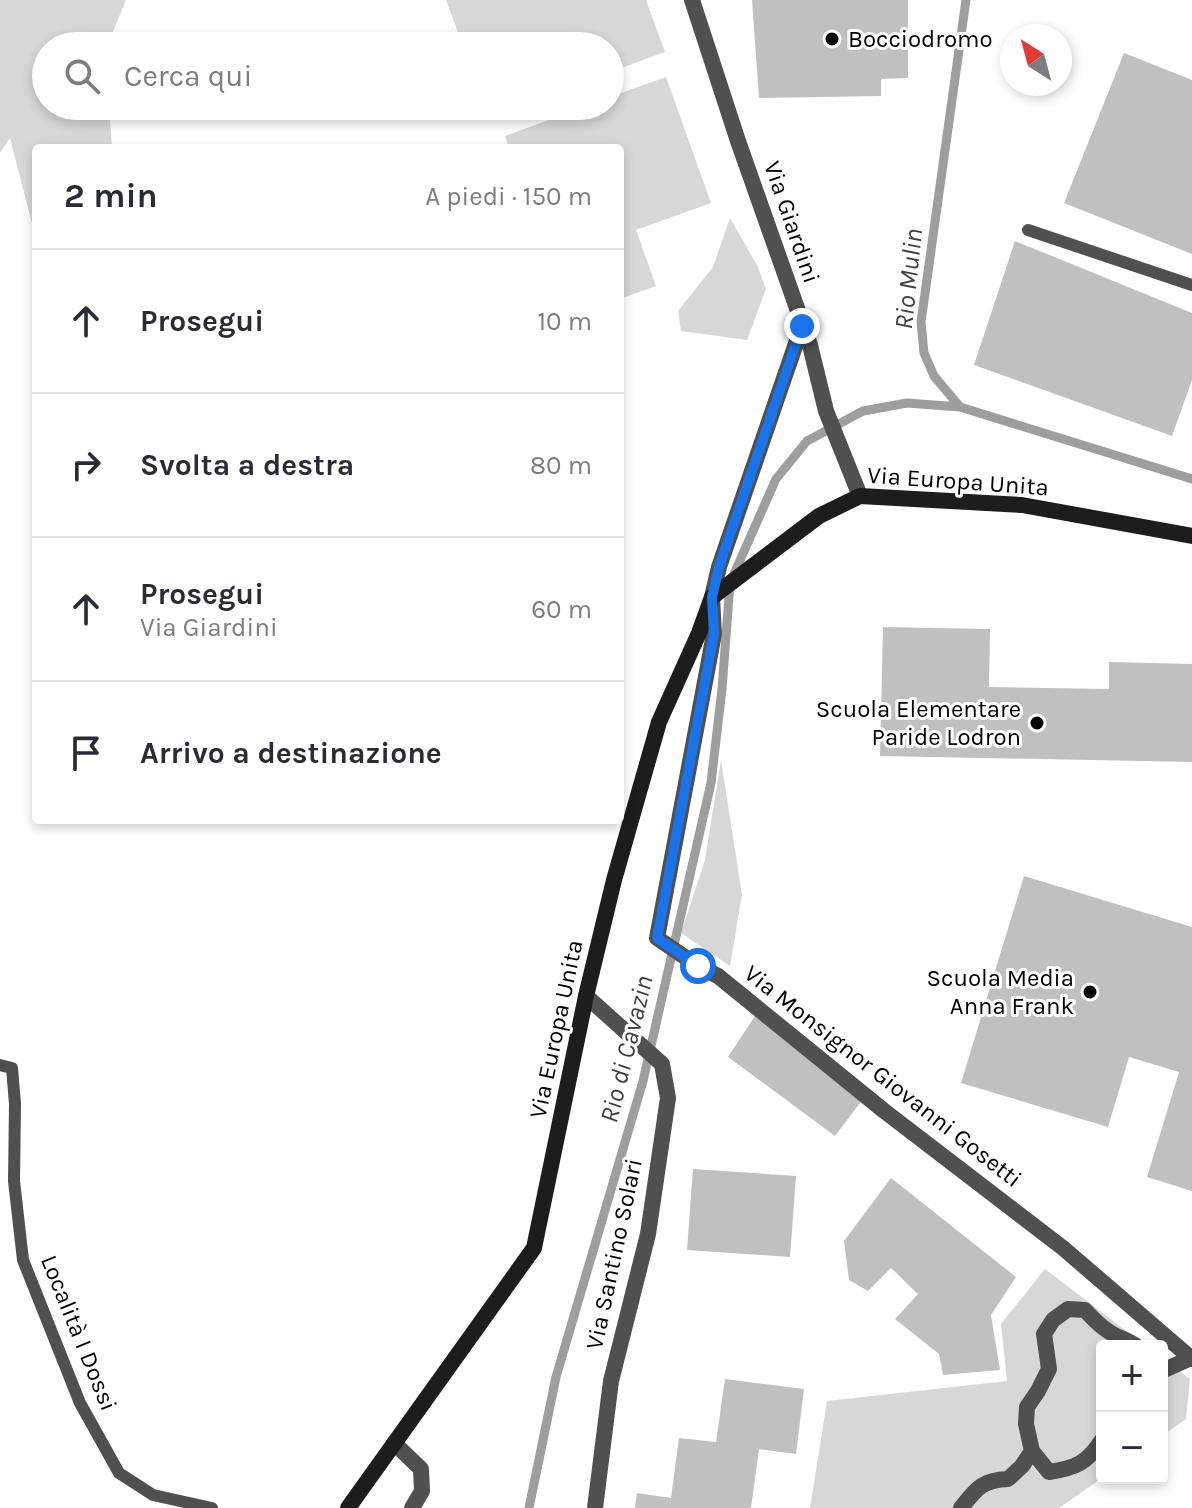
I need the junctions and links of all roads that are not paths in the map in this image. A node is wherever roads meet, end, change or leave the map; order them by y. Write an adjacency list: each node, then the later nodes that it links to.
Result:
1 (692, 0): 4 (street, Via Giardini)
2 (1028, 230): 3 (lane)
3 (1192, 285)
4 (802, 326): 5 (street, Via Giardini); 7 (street)
5 (860, 496): 6 (main road, Via Europa Unita); 7 (main road, Via Europa Unita)
6 (1192, 536)
7 (712, 597): 8 (main road, Via Europa Unita); 11 (street, Via Monsignor Giovanni Gosetti)
8 (586, 996): 13 (main road, Via Europa Unita); 19 (street, Via Santino Solari)
9 (0, 1065): 16 (lane, Località I Dossi)
10 (1126, 1340): 15 (street)
11 (1192, 1359): 12 (street)
12 (1168, 1369)
13 (394, 1443): 17 (main road, Via Europa Unita); 18 (street)
14 (1096, 1448): 15 (street)
15 (1032, 1451): 20 (street)
16 (212, 1508)
17 (348, 1508)
18 (412, 1508)
19 (595, 1508)
20 (961, 1508)

